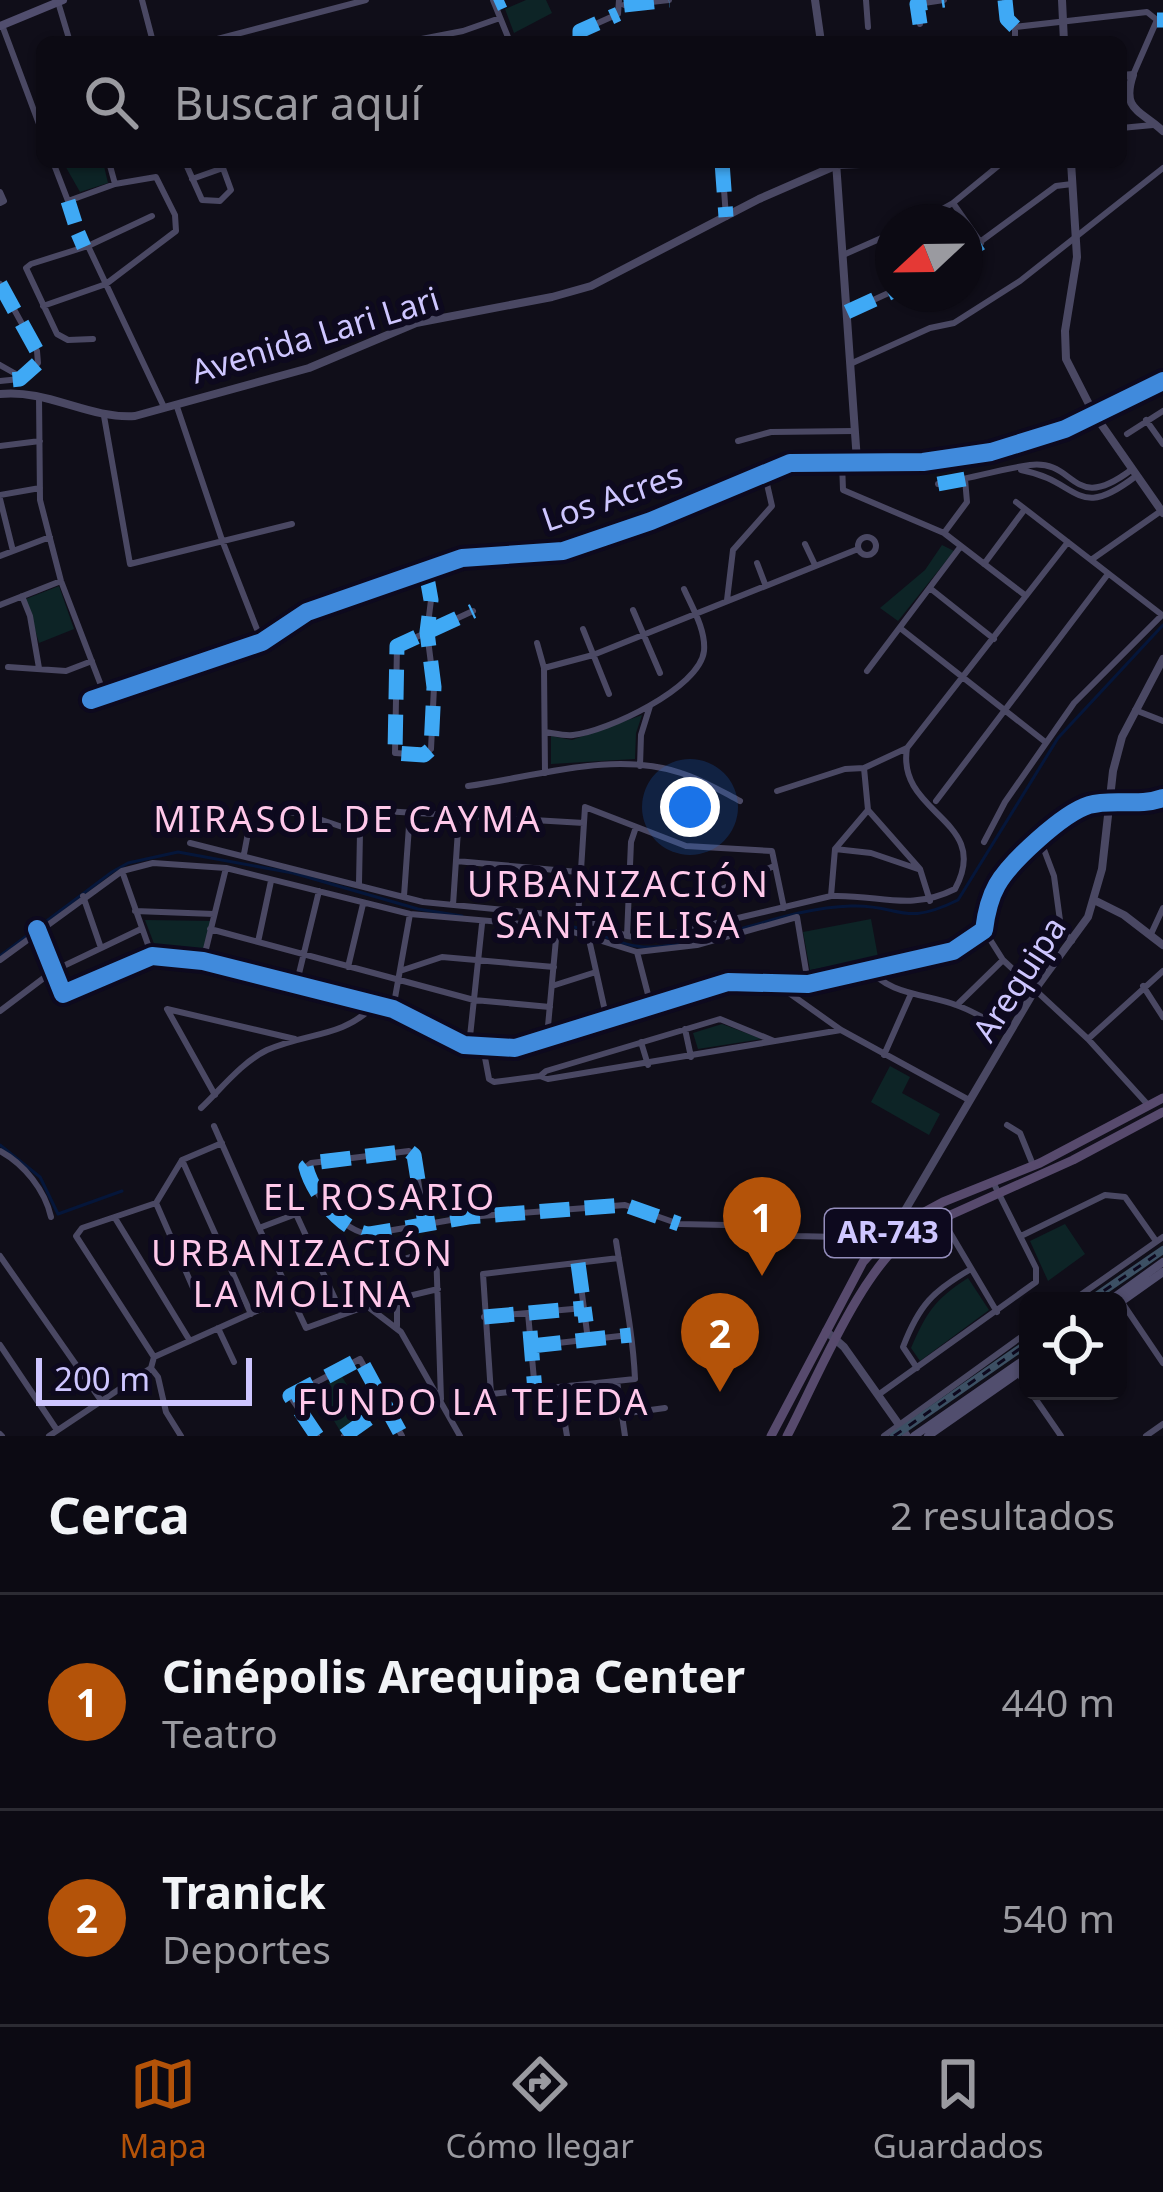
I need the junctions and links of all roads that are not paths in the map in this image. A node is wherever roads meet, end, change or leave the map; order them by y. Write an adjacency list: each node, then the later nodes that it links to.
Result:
1 (142, 0): 21 (street)
2 (366, 0): 22 (street)
3 (669, 0): 11 (street)
4 (815, 0): 26 (street)
5 (866, 0): 18 (street)
6 (944, 0): 16 (street)
7 (1005, 0): 19 (street)
8 (1062, 0): 15 (street)
9 (60, 1): 17 (main road); 20 (street)
10 (497, 1): 13 (street)
11 (648, 1): 12 (street)
12 (622, 3): 25 (street)
13 (500, 18): 23 (street); 24 (street)
14 (1160, 20): 15 (street); 30 (street)
15 (1063, 21): 19 (street); 28 (street)
16 (920, 24)
17 (1, 25): 31 (street)
18 (868, 27)
19 (1015, 27): 27 (street)
20 (69, 36)
21 (151, 36)
22 (229, 36)
23 (437, 36)
24 (508, 36)
25 (580, 36)
26 (819, 36)
27 (1015, 36)
28 (1064, 36)
29 (1127, 76): 30 (street)
30 (1133, 76): 33 (street)
31 (36, 116)
32 (1127, 128): 33 (street)
33 (1159, 128)
34 (55, 168): 44 (street)
35 (111, 168): 44 (street)
36 (187, 168): 43 (street)
37 (722, 168): 50 (street)
38 (829, 168): 50 (street, Avenida Lari Lari)
39 (837, 168): 55 (street)
40 (997, 168): 48 (street)
41 (1071, 168): 45 (street)
42 (1163, 168): 51 (street)
43 (192, 179): 43 (street)
44 (116, 184): 57 (street)
45 (1072, 184): 51 (street); 53 (street)
46 (0, 192): 47 (street)
47 (0, 203)
48 (953, 203)
49 (152, 216): 54 (street)
50 (726, 217): 69 (street, Avenida Lari Lari)
51 (1076, 237): 63 (street); 72 (street)
52 (875, 241): 55 (street)
53 (983, 241)
54 (88, 246): 57 (street); 59 (street)
55 (843, 255): 60 (street)
56 (0, 284): 64 (street)
57 (106, 284): 59 (street); 70 (street)
58 (875, 299): 60 (street)
59 (43, 306): 61 (street)
60 (847, 312): 63 (street)
61 (93, 339)
62 (0, 364): 64 (street)
63 (850, 364): 75 (street)
64 (23, 378): 65 (street)
65 (5, 381): 67 (street)
66 (1163, 381): 72 (street, Los Acres)
67 (4, 394): 68 (street, Avenida Lari Lari)
68 (39, 394): 73 (street, Avenida Lari Lari); 77 (street)
69 (176, 404): 70 (street, Avenida Lari Lari); 95 (street)
70 (164, 407): 73 (street, Avenida Lari Lari)
71 (1163, 411): 74 (street)
72 (1094, 414): 81 (street, Los Acres); 84 (street)
73 (104, 416): 95 (street)
74 (1146, 420): 76 (street); 79 (street)
75 (854, 431): 78 (street); 81 (street)
76 (1127, 434)
77 (40, 441): 80 (street); 87 (street)
78 (738, 442)
79 (1163, 444)
80 (0, 446)
81 (857, 461): 82 (street, Los Acres)
82 (842, 462): 83 (street, Los Acres); 93 (street)
83 (764, 471): 106 (street, Los Acres); 114 (street)
84 (1134, 473): 85 (street); 91 (street)
85 (965, 479): 86 (street); 93 (street)
86 (938, 484)
87 (40, 488): 88 (street); 94 (street)
88 (0, 497): 100 (street)
89 (1016, 502): 90 (street)
90 (1025, 509): 96 (street); 104 (street)
91 (1162, 512): 102 (street)
92 (292, 524): 95 (street)
93 (944, 533): 98 (street)
94 (50, 537): 100 (street); 108 (street)
95 (222, 540): 124 (street)
96 (1068, 542): 102 (street); 113 (street)
97 (806, 544): 105 (street)
98 (961, 546): 104 (street); 110 (street)
99 (858, 549): 105 (street)
100 (13, 550): 101 (street)
101 (0, 556)
102 (1091, 560): 107 (street)
103 (758, 562): 109 (street)
104 (984, 564): 113 (street)
105 (815, 565): 109 (street)
106 (426, 572): 121 (street); 124 (street, Los Acres)
107 (1108, 574): 139 (street); 143 (street)
108 (62, 581): 112 (street); 128 (street)
109 (765, 584): 114 (street)
110 (930, 588): 119 (street); 123 (street)
111 (684, 589): 118 (street)
112 (22, 596): 115 (street); 130 (street)
113 (1027, 596): 123 (street)
114 (727, 600): 118 (street)
115 (0, 605)
116 (633, 610): 122 (street)
117 (473, 611): 121 (street)
118 (695, 614): 122 (street); 138 (street)
119 (900, 628): 132 (street); 134 (street)
120 (583, 629): 126 (street)
121 (428, 632): 121 (street)
122 (643, 634): 126 (street); 133 (street)
123 (994, 639): 134 (street)
124 (262, 642): 137 (street, Los Acres)
125 (537, 643): 131 (street)
126 (593, 655): 131 (street); 136 (street)
127 (1163, 659): 140 (street, Arequipa)
128 (92, 661): 130 (street); 135 (street)
129 (8, 667): 130 (street)
130 (39, 668)
131 (544, 668): 142 (street)
132 (867, 670)
133 (660, 673)
134 (964, 678): 139 (street); 144 (street)
135 (102, 688)
136 (609, 694)
137 (92, 700)
138 (650, 706): 142 (street); 145 (street)
139 (1005, 710): 143 (street); 152 (street)
140 (1135, 710): 141 (street); 153 (street, Arequipa)
141 (1163, 721)
142 (544, 732): 147 (street)
143 (1044, 742): 161 (street)
144 (907, 748): 146 (street); 179 (street)
145 (640, 766): 147 (street); 151 (street)
146 (864, 768): 149 (street); 154 (street)
147 (544, 773): 148 (street)
148 (468, 786)
149 (776, 791)
150 (1163, 798): 153 (street)
151 (740, 801)
152 (935, 801)
153 (1108, 804): 160 (street); 178 (street, Arequipa)
154 (868, 810): 163 (street); 168 (street)
155 (410, 812): 156 (street); 159 (street); 176 (street)
156 (459, 815): 157 (street); 165 (street)
157 (584, 823): 158 (street); 170 (street)
158 (636, 826): 166 (street); 174 (street)
159 (360, 833): 164 (street); 172 (street)
160 (1040, 839): 193 (street); 197 (street)
161 (984, 842)
162 (190, 844): 164 (street)
163 (835, 849): 168 (street); 177 (street)
164 (244, 854): 172 (street)
165 (456, 861): 170 (street); 181 (street)
166 (773, 866): 174 (street); 182 (street)
167 (226, 868): 169 (street); 171 (street); 185 (street)
168 (920, 869): 179 (street)
169 (122, 871): 175 (street); 184 (street)
170 (579, 872): 187 (street)
171 (272, 880): 173 (street); 198 (street)
172 (359, 884): 176 (street)
173 (319, 891): 180 (street); 202 (street)
174 (629, 892): 196 (street)
175 (83, 896): 190 (street); 200 (street)
176 (404, 896): 181 (street)
177 (831, 896): 179 (street); 182 (street)
178 (1094, 900): 194 (street); 197 (street, Arequipa)
179 (930, 901)
180 (363, 904): 186 (street); 208 (street)
181 (453, 905): 187 (street)
182 (784, 908): 196 (street)
183 (1163, 908): 194 (street)
184 (135, 911): 185 (street); 191 (street)
185 (214, 914): 192 (street)
186 (410, 914): 188 (street); 214 (street)
187 (578, 916): 196 (street)
188 (482, 922): 189 (street); 207 (street)
189 (557, 927): 195 (street); 209 (street)
190 (38, 929): 205 (street); 211 (street)
191 (142, 929): 200 (street); 203 (street)
192 (210, 929): 198 (street); 206 (street)
193 (984, 930): 204 (street); 210 (street)
194 (1151, 934): 199 (street)
195 (588, 935): 201 (street); 213 (street)
196 (627, 937)
197 (1072, 941): 220 (street, Arequipa)
198 (257, 942): 202 (street)
199 (1163, 945)
200 (101, 948): 211 (street)
201 (637, 952): 216 (street); 225 (street)
202 (303, 955): 208 (street); 217 (street)
203 (152, 956): 206 (street); 211 (street)
204 (1003, 959): 220 (street); 224 (street)
205 (0, 960)
206 (203, 961): 217 (street)
207 (478, 962): 209 (street); 214 (street); 222 (street)
208 (348, 967): 214 (street)
209 (554, 967): 218 (street)
210 (868, 968): 216 (street); 221 (street)
211 (53, 971): 228 (street)
212 (1163, 971): 219 (street)
213 (596, 972): 218 (street); 230 (street)
214 (399, 975): 222 (street); 227 (street)
215 (772, 981): 216 (street); 225 (street); 232 (street)
216 (808, 984)
217 (296, 986): 223 (street)
218 (552, 986): 226 (street)
219 (1143, 986): 229 (street); 236 (street)
220 (1036, 988): 233 (street, Arequipa); 236 (street)
221 (911, 994): 224 (street); 241 (street)
222 (474, 1000): 226 (street); 239 (street)
223 (376, 1004): 227 (street); 235 (street)
224 (957, 1005): 233 (street)
225 (651, 1006): 230 (street)
226 (550, 1007): 234 (street)
227 (393, 1009): 239 (street)
228 (0, 1011)
229 (1163, 1017)
230 (607, 1020): 234 (street)
231 (685, 1029): 237 (street); 238 (street); 242 (street)
232 (841, 1030): 238 (street); 241 (street)
233 (1009, 1032): 247 (street, Arequipa)
234 (547, 1037): 240 (street)
235 (295, 1039): 245 (street); 245 (street)
236 (1088, 1039): 249 (street)
237 (641, 1042): 243 (street); 244 (street)
238 (775, 1042): 242 (street)
239 (470, 1046): 240 (street)
240 (483, 1047): 244 (street)
241 (884, 1055): 247 (street)
242 (691, 1057): 243 (street)
243 (647, 1065): 244 (street)
244 (540, 1076)
245 (214, 1095): 248 (street)
246 (1163, 1098): 249 (main road, AR-743)
247 (971, 1102): 256 (street, Arequipa)
248 (201, 1108)
249 (1158, 1114): 255 (main road, AR-743)
250 (1007, 1125): 255 (street)
251 (214, 1126): 252 (street)
252 (222, 1143): 254 (street); 265 (street)
253 (0, 1151): 261 (street)
254 (182, 1160): 260 (street); 289 (street)
255 (1035, 1171): 257 (main road, AR-743); 258 (main road, AR-743)
256 (926, 1180): 259 (street); 266 (street, Arequipa)
257 (993, 1182): 258 (street); 259 (main road, AR-743)
258 (999, 1194): 263 (main road, AR-743); 267 (street)
259 (943, 1202): 266 (main road, AR-743)
260 (156, 1203): 262 (street); 279 (street)
261 (51, 1216)
262 (115, 1218): 300 (street); 303 (street)
263 (942, 1219): 276 (street); 299 (main road, AR-743)
264 (425, 1224): 264 (street); 268 (street)
265 (259, 1228): 283 (street); 290 (street)
266 (892, 1228): 268 (main road, AR-743)
267 (1021, 1237): 269 (street); 287 (street)
268 (883, 1238): 295 (main road, AR-743)
269 (1160, 1239): 280 (street)
270 (616, 1241): 272 (street)
271 (0, 1256): 316 (street)
272 (619, 1258): 275 (street); 296 (street)
273 (1163, 1262): 281 (main road)
274 (391, 1263): 278 (street)
275 (578, 1263): 286 (street); 292 (street)
276 (971, 1269): 287 (street); 308 (street)
277 (1163, 1272): 282 (main road)
278 (438, 1289): 284 (street); 317 (street)
279 (194, 1290)
280 (1085, 1292)
281 (1126, 1292)
282 (1127, 1293)
283 (290, 1296): 289 (street); 290 (street)
284 (397, 1298): 285 (street); 293 (street)
285 (367, 1306): 290 (street); 293 (street)
286 (584, 1308): 288 (street); 298 (street)
287 (997, 1312): 308 (street)
288 (528, 1313): 292 (street); 302 (street)
289 (251, 1314): 294 (street)
290 (342, 1314)
291 (1127, 1315): 305 (street)
292 (484, 1317): 314 (street)
293 (398, 1327): 317 (street)
294 (218, 1328): 300 (street); 304 (street)
295 (826, 1331): 299 (street); 333 (main road, AR-743)
296 (631, 1335): 298 (street); 312 (street)
297 (1019, 1338): 323 (street)
298 (588, 1340): 302 (street)
299 (838, 1340): 315 (street); 334 (main road, AR-743)
300 (190, 1341): 303 (street)
301 (0, 1345): 324 (street)
302 (531, 1346): 314 (street)
303 (154, 1357): 307 (street)
304 (234, 1362)
305 (1163, 1363)
306 (1019, 1367): 310 (main road)
307 (151, 1368): 316 (street); 326 (street)
308 (916, 1368): 315 (street)
309 (1019, 1369): 310 (main road)
310 (1016, 1370): 311 (street); 336 (main road); 337 (main road)
311 (1019, 1374)
312 (617, 1381): 313 (street); 321 (street)
313 (559, 1388): 314 (street); 331 (street)
314 (535, 1390)
315 (878, 1395): 323 (street)
316 (100, 1399): 324 (street)
317 (441, 1399): 330 (street)
318 (1036, 1400): 338 (street)
319 (386, 1406): 327 (street); 328 (street); 329 (street)
320 (665, 1408): 321 (street)
321 (621, 1414): 332 (street)
322 (1163, 1424): 339 (street)
323 (899, 1425): 335 (street); 336 (street)
324 (57, 1430): 325 (street)
325 (49, 1436)
326 (181, 1436)
327 (317, 1436)
328 (344, 1436)
329 (403, 1436)
330 (460, 1436)
331 (567, 1436)
332 (625, 1436)
333 (771, 1436)
334 (787, 1436)
335 (884, 1436)
336 (911, 1436)
337 (928, 1436)
338 (1061, 1436)
339 (1146, 1436)

